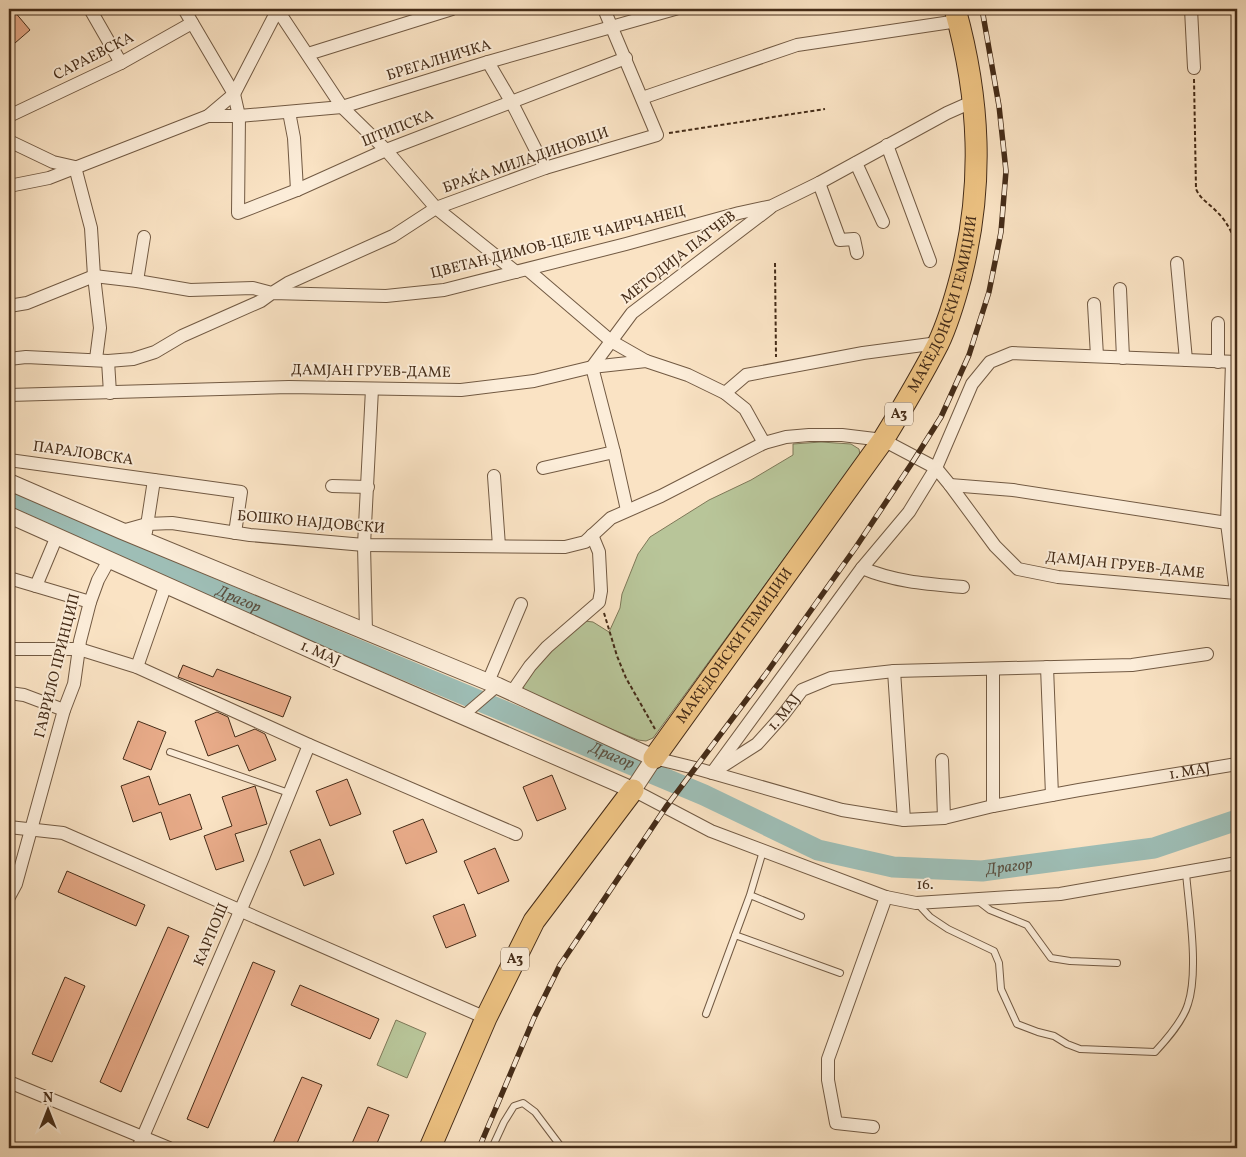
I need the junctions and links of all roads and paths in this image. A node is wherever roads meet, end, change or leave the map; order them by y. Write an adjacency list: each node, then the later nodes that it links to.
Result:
1 (90, 9): 14 (street)
2 (184, 9): 9 (street)
3 (278, 9): 11 (street); 16 (street, БРЕГАЛНИЧКА)
4 (452, 9): 11 (street)
5 (604, 9): 10 (street)
6 (674, 9): 10 (street, БРЕГАЛНИЧКА)
7 (1191, 9): 15 (street)
8 (957, 15): 17 (street); 18 (main road, МАКЕДОНСКИ ГЕМИЏИИ / A3)
9 (192, 23): 14 (street, САРАЕВСКА); 16 (street)
10 (611, 28): 12 (street); 13 (street, БРЕГАЛНИЧКА)
11 (308, 54): 20 (street)
12 (626, 58): 17 (street); 19 (street, ШТИПСКА)
13 (488, 62): 19 (street); 20 (street, БРЕГАЛНИЧКА)
14 (121, 63): 23 (street, САРАЕВСКА)
15 (1194, 68): 44 (path)
16 (234, 94): 24 (street, БРЕГАЛНИЧКА); 25 (street)
17 (642, 98): 26 (street)
18 (974, 101): 28 (street, ЦВЕТАН ДИМОВ-ЦЕЛЕ ЧАИРЧАНЕЦ); 58 (main road, МАКЕДОНСКИ ГЕМИЏИИ / A3)
19 (512, 103): 29 (street, ШТИПСКА); 33 (street)
20 (342, 107): 22 (street, БРЕГАЛНИЧКА); 29 (street)
21 (825, 109): 26 (path)
22 (288, 112): 25 (street, БРЕГАЛНИЧКА); 37 (street)
23 (9, 116)
24 (208, 116): 25 (street, БРЕГАЛНИЧКА); 32 (street, БРЕГАЛНИЧКА)
25 (239, 116): 37 (street, ШТИПСКА)
26 (657, 135): 33 (street, БРАЌА МИЛАДИНОВЦИ)
27 (9, 141): 30 (street)
28 (888, 145): 31 (street, ЦВЕТАН ДИМОВ-ЦЕЛЕ ЧАИРЧАНЕЦ); 46 (street)
29 (386, 150): 37 (street, ШТИПСКА); 39 (street)
30 (53, 162): 32 (street); 34 (street)
31 (856, 162): 35 (street, ЦВЕТАН ДИМОВ-ЦЕЛЕ ЧАИРЧАНЕЦ); 41 (street)
32 (75, 167): 34 (street, БРЕГАЛНИЧКА); 50 (street)
33 (545, 168): 39 (street, БРАЌА МИЛАДИНОВЦИ)
34 (49, 178): 36 (street, БРЕГАЛНИЧКА)
35 (818, 183): 38 (street, ЦВЕТАН ДИМОВ-ЦЕЛЕ ЧАИРЧАНЕЦ); 45 (street)
36 (9, 186)
37 (297, 190)
38 (772, 206): 40 (street, ЦВЕТАН ДИМОВ-ЦЕЛЕ ЧАИРЧАНЕЦ); 42 (street, МЕТОДИЈА ПАТЧЕВ)
39 (436, 208): 49 (street); 53 (street, БРАЌА МИЛАДИНОВЦИ)
40 (738, 213): 42 (street); 49 (street, ЦВЕТАН ДИМОВ-ЦЕЛЕ ЧАИРЧАНЕЦ)
41 (883, 222)
42 (747, 226): 57 (street, МЕТОДИЈА ПАТЧЕВ)
43 (144, 237): 51 (street)
44 (1237, 249)
45 (857, 253)
46 (930, 261)
47 (1177, 263): 63 (street)
48 (775, 264): 68 (path)
49 (522, 271): 53 (street, ЦВЕТАН ДИМОВ-ЦЕЛЕ ЧАИРЧАНЕЦ); 57 (street)
50 (94, 276): 51 (street); 55 (street); 62 (street)
51 (137, 281): 53 (street)
52 (1120, 289): 60 (street)
53 (272, 293): 62 (street)
54 (1094, 304): 59 (street)
55 (9, 306)
56 (1218, 322): 65 (street)
57 (611, 341): 64 (street); 67 (street, МЕТОДИЈА ПАТЧЕВ)
58 (938, 343): 68 (street); 73 (main road, МАКЕДОНСКИ ГЕМИЏИИ / A3)
59 (1097, 356): 60 (street, ДАМЈАН ГРУЕВ-ДАМЕ); 78 (street, ДАМЈАН ГРУЕВ-ДАМЕ)
60 (1123, 358): 63 (street, ДАМЈАН ГРУЕВ-ДАМЕ)
61 (9, 359): 62 (street)
62 (102, 360): 70 (street)
63 (1186, 360): 65 (street, ДАМЈАН ГРУЕВ-ДАМЕ)
64 (646, 362): 67 (street, ДАМЈАН ГРУЕВ-ДАМЕ); 71 (street, ДАМЈАН ГРУЕВ-ДАМЕ)
65 (1218, 362): 66 (street, ДАМЈАН ГРУЕВ-ДАМЕ)
66 (1235, 362): 87 (street, ДАМЈАН ГРУЕВ-ДАМЕ)
67 (592, 366): 69 (street, ДАМЈАН ГРУЕВ-ДАМЕ); 75 (street)
68 (776, 370): 71 (street)
69 (372, 389): 70 (street, ДАМЈАН ГРУЕВ-ДАМЕ); 84 (street)
70 (110, 393): 72 (street, ДАМЈАН ГРУЕВ-ДАМЕ)
71 (725, 393): 74 (street, ДАМЈАН ГРУЕВ-ДАМЕ)
72 (9, 395)
73 (883, 440): 74 (street, ДАМЈАН ГРУЕВ-ДАМЕ); 78 (street, ДАМЈАН ГРУЕВ-ДАМЕ); 118 (main road, МАКЕДОНСКИ ГЕМИЏИИ / A3)
74 (764, 442): 85 (street, БОШКО НАЈДОВСКИ)
75 (614, 452): 77 (street); 85 (street)
76 (9, 460): 80 (street, ПАРАЛОВСКА)
77 (542, 468)
78 (936, 468): 82 (street, ДАМЈАН ГРУЕВ-ДАМЕ); 97 (street, ДАМЈАН ГРУЕВ-ДАМЕ)
79 (494, 476): 95 (street)
80 (154, 480): 88 (street); 90 (street, ПАРАЛОВСКА)
81 (9, 482): 89 (street, 1. МАЈ)
82 (950, 485): 87 (street); 87 (street, ДАМЈАН ГРУЕВ-ДАМЕ)
83 (332, 486): 84 (street)
84 (368, 487): 94 (street)
85 (627, 510): 91 (street, БОШКО НАЈДОВСКИ)
86 (9, 515): 92 (street, 1. МАЈ)
87 (1227, 523)
88 (147, 524): 89 (street, БОШКО НАЈДОВСКИ); 90 (street, БОШКО НАЈДОВСКИ); 93 (street)
89 (122, 531): 93 (street, 1. МАЈ)
90 (235, 533): 94 (street, БОШКО НАЈДОВСКИ)
91 (592, 535): 95 (street, БОШКО НАЈДОВСКИ); 102 (street)
92 (57, 536): 96 (street, 1. МАЈ); 100 (street)
93 (145, 541): 105 (street, 1. МАЈ)
94 (364, 545): 95 (street, БОШКО НАЈДОВСКИ); 105 (street)
95 (498, 546)
96 (109, 560): 99 (street, 1. МАЈ); 103 (street, ГАВРИЛО ПРИНЦИП)
97 (862, 568): 101 (street); 122 (street, ДАМЈАН ГРУЕВ-ДАМЕ)
98 (9, 578): 100 (street)
99 (166, 584): 109 (street); 116 (street, 1. МАЈ)
100 (36, 586): 103 (street)
101 (964, 587)
102 (601, 599): 113 (street); 118 (path)
103 (90, 602): 107 (street, ГАВРИЛО ПРИНЦИП)
104 (521, 604): 113 (street)
105 (366, 632): 113 (street, 1. МАЈ)
106 (9, 649): 107 (street)
107 (79, 649): 109 (street); 115 (street, ГАВРИЛО ПРИНЦИП)
108 (1207, 654): 110 (street, 1. МАЈ)
109 (137, 667): 117 (street)
110 (1047, 667): 111 (street, 1. МАЈ); 125 (street)
111 (993, 669): 112 (street, 1. МАЈ); 126 (street)
112 (894, 671): 122 (street, 1. МАЈ); 128 (street)
113 (497, 688): 116 (street); 118 (street, 1. МАЈ)
114 (9, 694): 115 (street)
115 (64, 710): 130 (street, ГАВРИЛО ПРИНЦИП)
116 (466, 713): 123 (street, 1. МАЈ)
117 (309, 745): 124 (street, КАРПОШ); 131 (street)
118 (659, 751): 122 (street, 1. МАЈ); 123 (street, A3)
119 (170, 752): 124 (lane)
120 (942, 760): 127 (street)
121 (1237, 764): 125 (street, 1. МАЈ)
122 (712, 773): 128 (street, 1. МАЈ)
123 (633, 790): 132 (street, 16.); 148 (main road, A3)
124 (289, 793): 140 (street, КАРПОШ)
125 (1052, 795): 126 (street, 1. МАЈ)
126 (993, 806): 127 (street, 1. МАЈ)
127 (944, 818): 128 (street, 1. МАЈ)
128 (904, 820)
129 (9, 827): 130 (street)
130 (32, 828): 137 (street, ГАВРИЛО ПРИНЦИП); 140 (street)
131 (516, 834)
132 (763, 851): 135 (lane); 136 (street, 16.)
133 (1237, 863): 134 (street, 16.)
134 (1186, 873): 138 (street, 16.); 139 (lane)
135 (750, 895): 141 (lane); 142 (lane)
136 (886, 896): 139 (street, 16.); 151 (street)
137 (9, 897)
138 (976, 899): 139 (street, 16.); 144 (lane)
139 (916, 902)
140 (240, 910): 148 (street); 152 (street, КАРПОШ)
141 (801, 916)
142 (735, 934): 145 (lane); 146 (lane)
143 (1237, 946): 147 (lane)
144 (1117, 962)
145 (840, 973)
146 (706, 1014)
147 (1237, 1014): 150 (lane)
148 (486, 1018): 154 (main road, A3)
149 (9, 1082): 152 (street)
150 (1237, 1082)
151 (873, 1127)
152 (140, 1142): 153 (street)
153 (169, 1148)
154 (430, 1148)
155 (492, 1148): 156 (lane)
156 (562, 1148)

